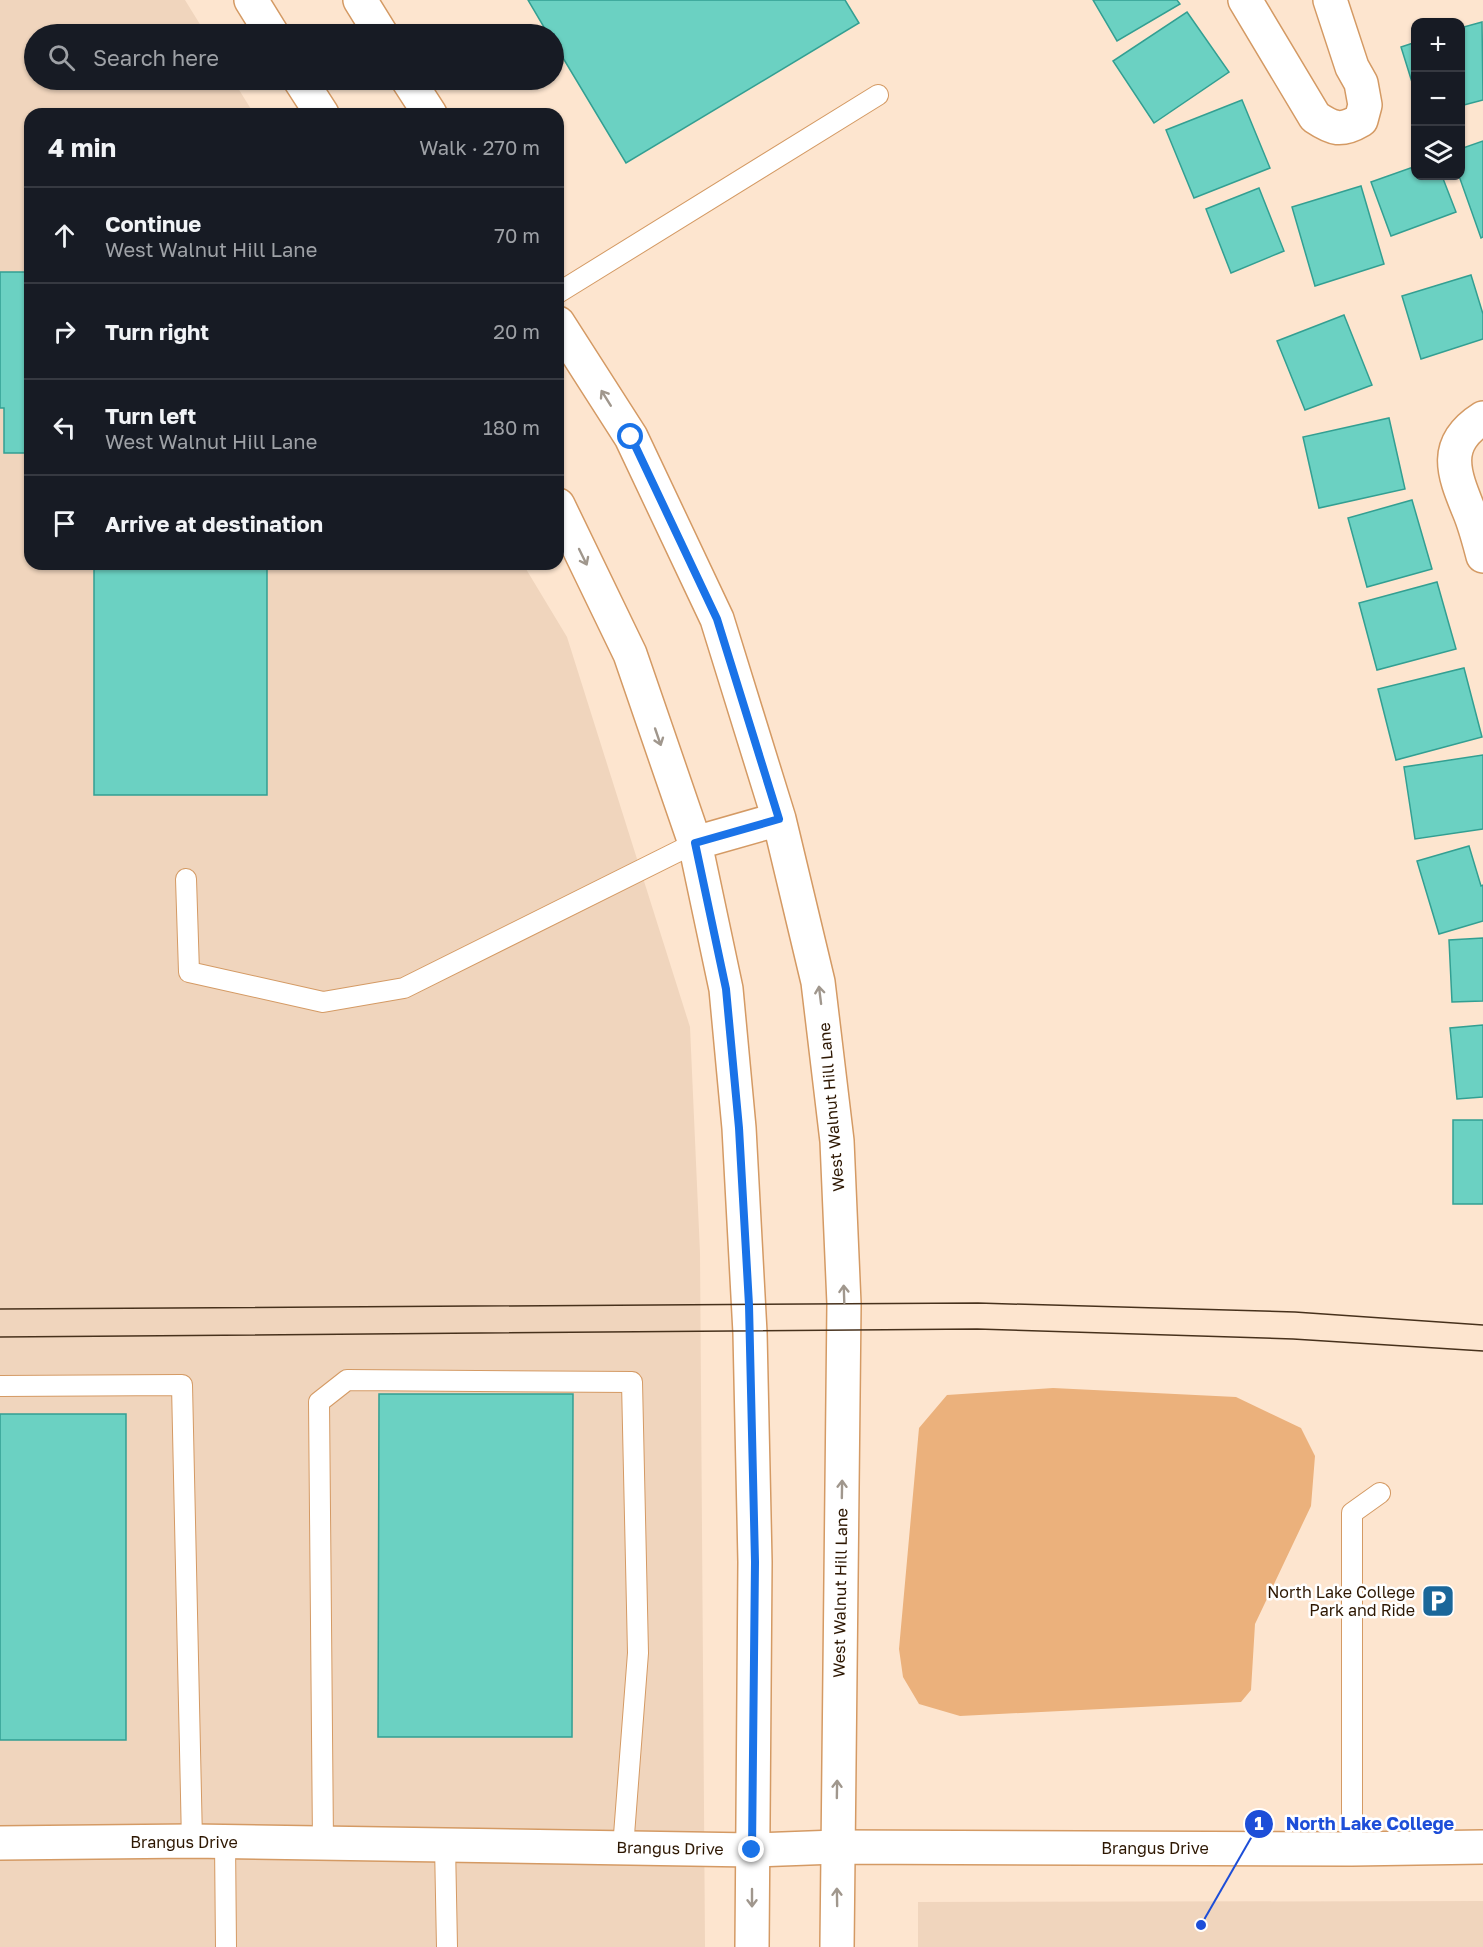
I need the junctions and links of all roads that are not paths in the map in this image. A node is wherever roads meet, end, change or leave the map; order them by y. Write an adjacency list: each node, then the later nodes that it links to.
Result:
1 (251, 0): 5 (main road)
2 (360, 0): 6 (main road)
3 (1245, 0): 4 (main road)
4 (1330, 0)
5 (266, 24)
6 (375, 24)
7 (306, 90): 10 (main road)
8 (414, 90): 11 (main road)
9 (878, 95): 12 (lane)
10 (318, 108)
11 (425, 108)
12 (564, 289)
13 (564, 331): 17 (main road, West Walnut Hill Lane, one-way to 13)
14 (1483, 418): 16 (main road)
15 (564, 517): 18 (main road, one-way to 18)
16 (1483, 556)
17 (779, 819): 18 (main road); 28 (main road, West Walnut Hill Lane, one-way to 17)
18 (695, 843): 19 (lane); 31 (main road)
19 (186, 879)
20 (0, 1386): 22 (lane)
21 (1380, 1493): 30 (lane)
22 (192, 1841): 23 (main road, Brangus Drive); 24 (main road, Brangus Drive)
23 (225, 1842): 25 (main road, Brangus Drive); 32 (lane)
24 (0, 1843)
25 (322, 1843): 26 (main road, Brangus Drive); 29 (lane)
26 (446, 1845): 29 (main road, Brangus Drive); 33 (lane)
27 (1483, 1846): 30 (main road, Brangus Drive)
28 (836, 1847): 30 (main road, Brangus Drive); 31 (main road, Brangus Drive); 35 (main road, West Walnut Hill Lane, one-way to 28)
29 (623, 1848): 31 (main road, Brangus Drive)
30 (1352, 1849)
31 (752, 1850): 34 (main road, one-way to 34)
32 (226, 1947)
33 (447, 1947)
34 (752, 1947)
35 (837, 1947)

